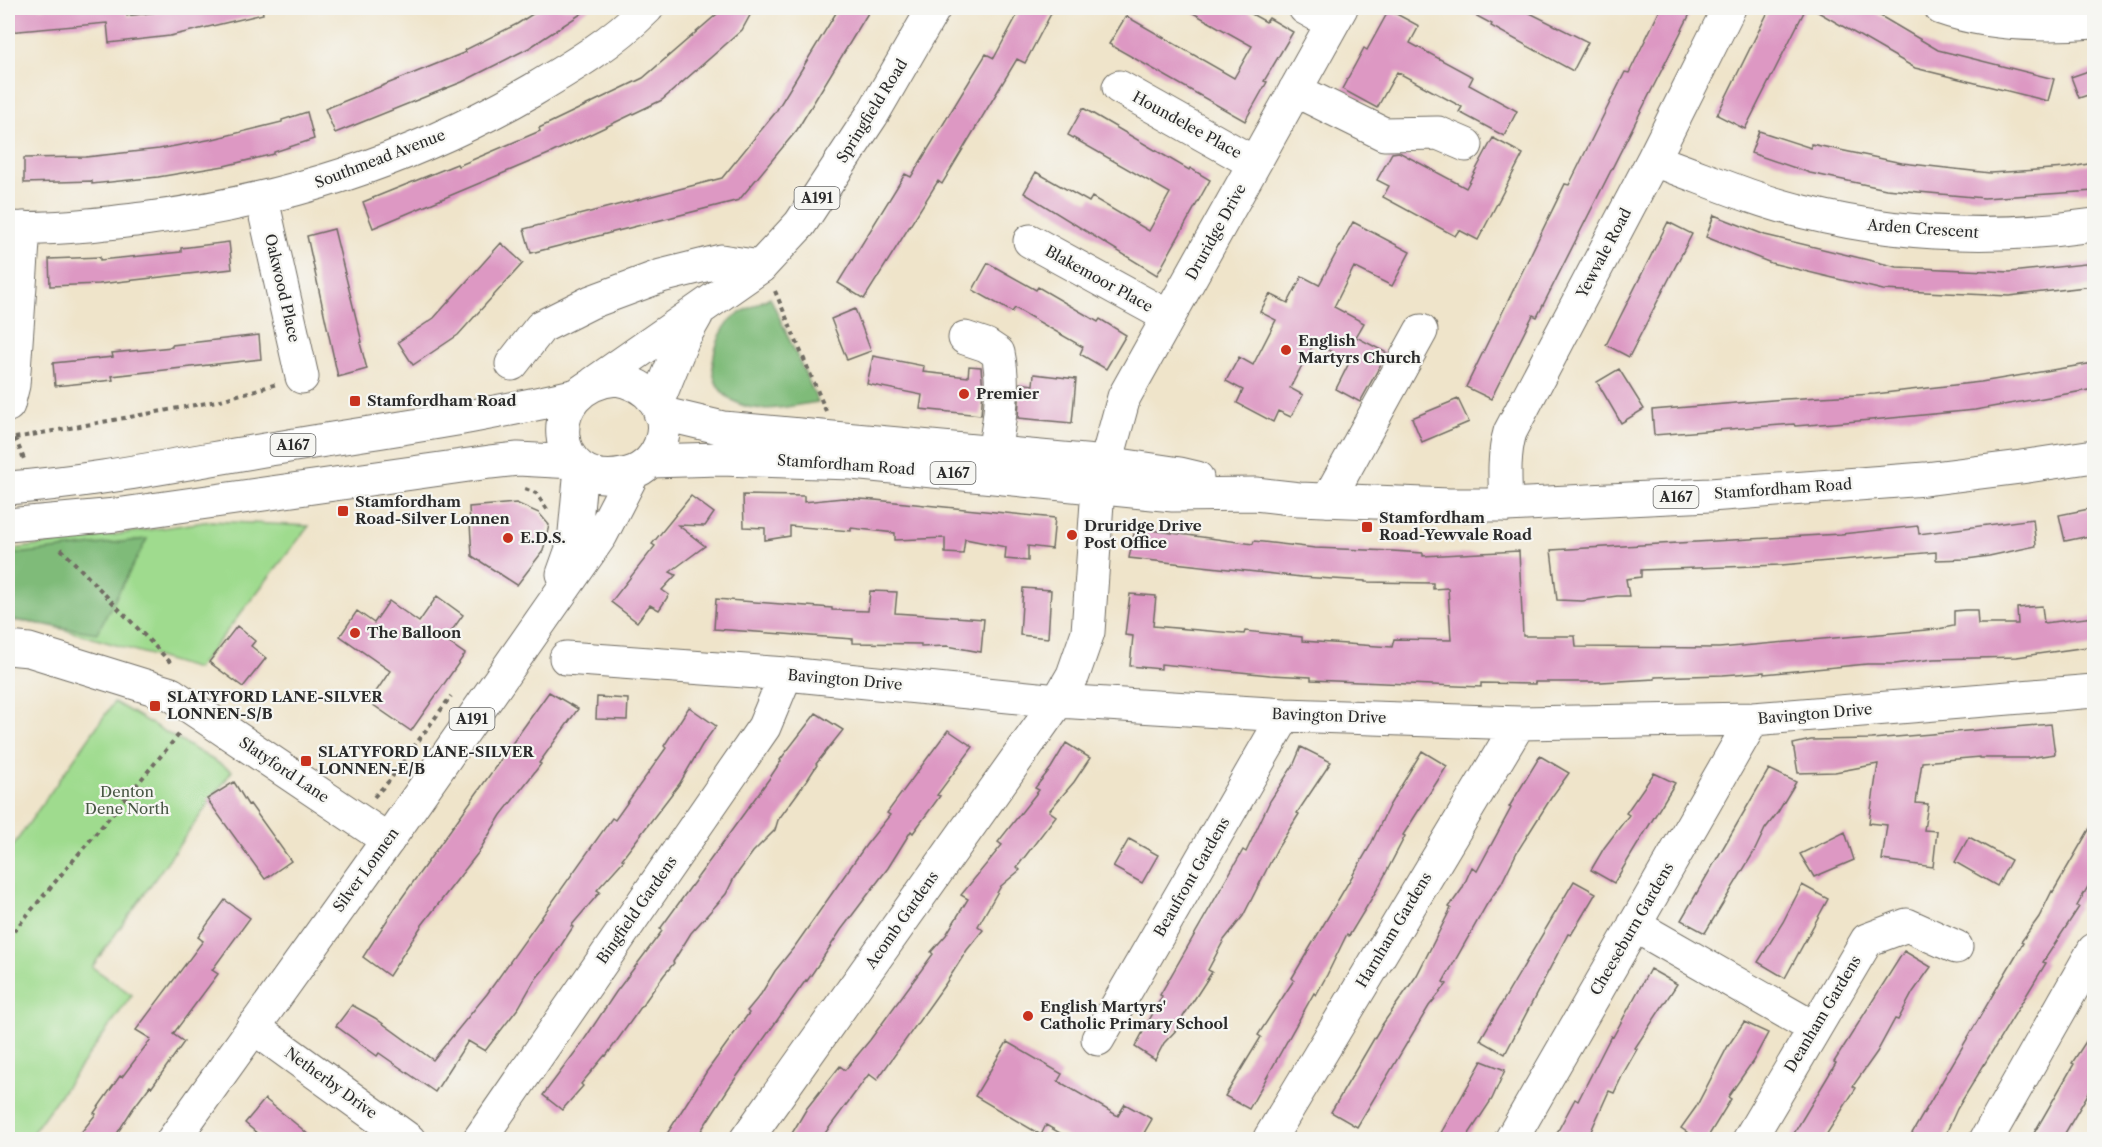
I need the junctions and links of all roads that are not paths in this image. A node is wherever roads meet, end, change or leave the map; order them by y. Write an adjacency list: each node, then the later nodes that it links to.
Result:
1 (647, 8): 12 (street, Southmead Avenue)
2 (934, 8): 16 (street, Springfield Road / A191)
3 (1729, 8): 10 (street, Yewvale Road)
4 (1941, 8): 6 (street)
5 (1326, 13): 8 (street, Druridge Drive)
6 (2094, 22)
7 (1119, 87): 11 (street, Houndelee Place)
8 (1295, 90): 9 (street); 11 (street, Druridge Drive)
9 (1466, 145)
10 (1653, 160): 13 (street, Arden Crescent); 33 (street, Yewvale Road)
11 (1254, 163): 18 (street, Druridge Drive)
12 (262, 199): 14 (street, Southmead Avenue); 22 (street, Oakwood Place)
13 (2094, 225)
14 (16, 228): 25 (street)
15 (1030, 241): 18 (street, Blakemoor Place)
16 (760, 267): 17 (street, Springfield Road / A191); 21 (street)
17 (698, 312): 23 (street, Springfield Road / A191); 24 (street, Springfield Road / A191)
18 (1169, 317): 30 (street, Druridge Drive)
19 (1421, 331): 32 (street)
20 (965, 338): 26 (street)
21 (512, 364)
22 (302, 377)
23 (585, 389): 24 (street); 28 (street); 31 (street, A167)
24 (659, 408): 26 (street, Stamfordham Road / A167); 29 (street)
25 (9, 418)
26 (994, 452): 30 (street, Stamfordham Road / A167)
27 (2094, 456): 33 (street, Stamfordham Road / A167)
28 (577, 465): 29 (street); 34 (street); 35 (street, Silver Lonnen / A191)
29 (642, 467): 30 (street, Stamfordham Road / A167); 35 (street, Silver Lonnen / A191)
30 (1102, 475): 32 (street, Stamfordham Road / A167); 40 (street, Acomb Gardens)
31 (8, 488)
32 (1328, 500): 33 (street, Stamfordham Road / A167)
33 (1506, 505)
34 (8, 525)
35 (555, 598): 44 (street, Silver Lonnen / A191)
36 (8, 648): 44 (street, Slatyford Lane)
37 (566, 658): 38 (street, Bavington Drive)
38 (786, 675): 40 (street, Bavington Drive); 54 (street, Bingfield Gardens)
39 (2094, 691): 42 (street, Bavington Drive)
40 (1058, 701): 41 (street, Bavington Drive); 55 (street, Acomb Gardens)
41 (1285, 715): 43 (street, Bavington Drive); 50 (street, Beaufront Gardens)
42 (1753, 719): 43 (street, Bavington Drive); 45 (street, Cheeseburn Gardens)
43 (1519, 723): 51 (street, Harnham Gardens)
44 (388, 840): 48 (street, Silver Lonnen / A191)
45 (1634, 926): 49 (street); 56 (street, Cheeseburn Gardens)
46 (1956, 947): 49 (street, Deanham Gardens)
47 (2094, 950): 58 (street)
48 (253, 1027): 52 (street, Silver Lonnen / A191); 53 (street, Netherby Drive)
49 (1814, 1028): 57 (street, Deanham Gardens)
50 (1098, 1039)
51 (1270, 1138)
52 (173, 1140)
53 (410, 1140)
54 (479, 1140)
55 (746, 1140)
56 (1511, 1140)
57 (1749, 1140)
58 (1986, 1140)

